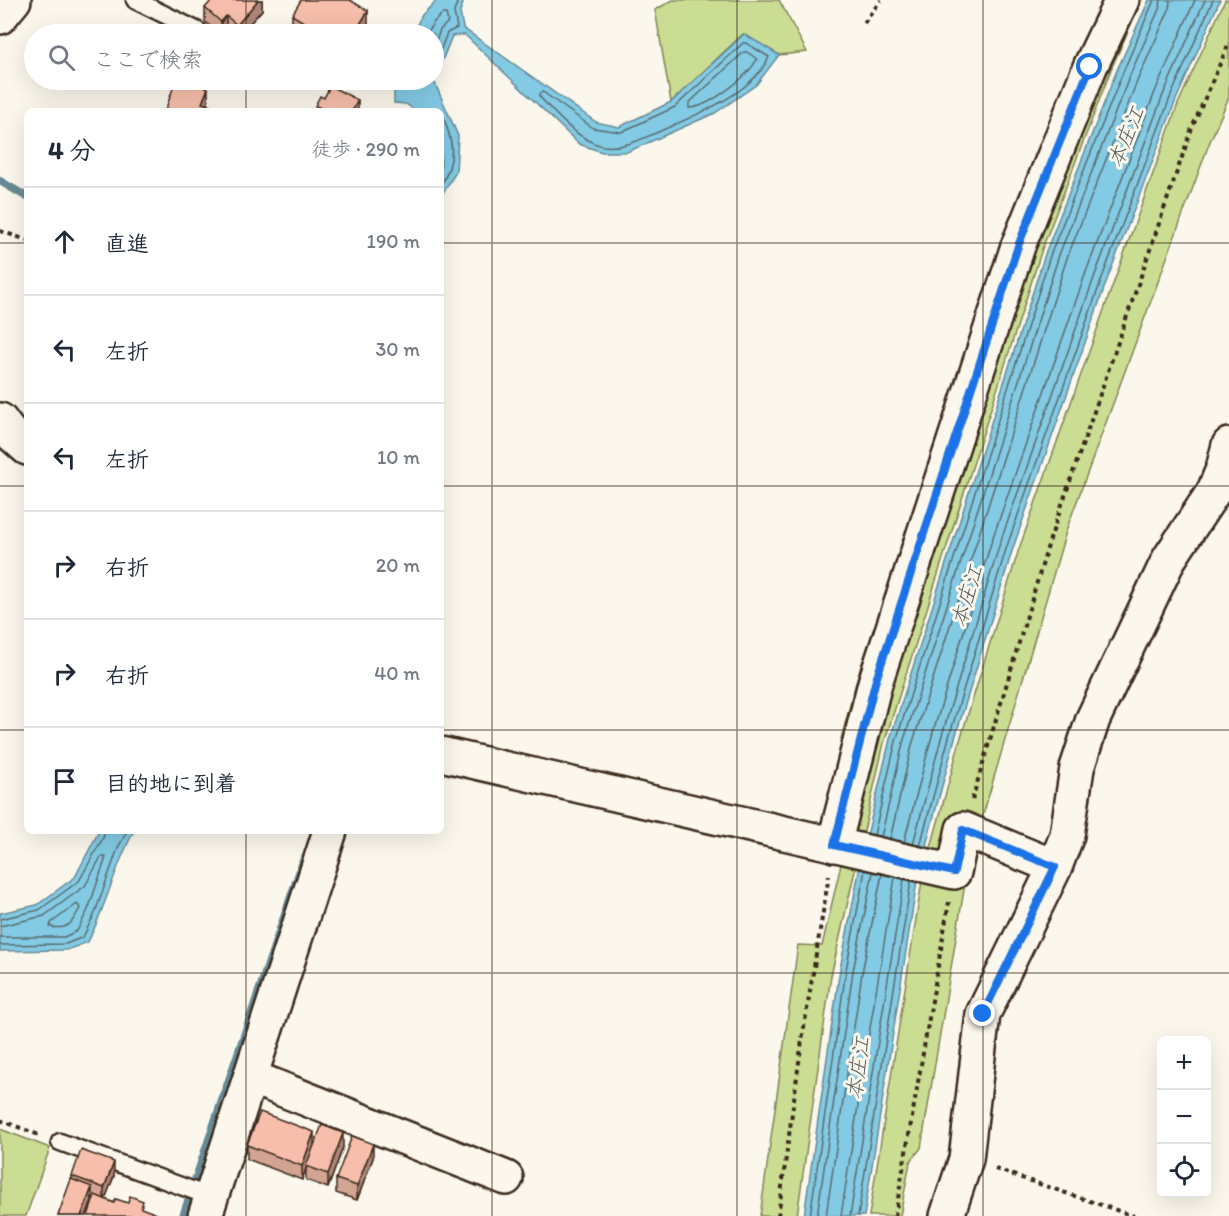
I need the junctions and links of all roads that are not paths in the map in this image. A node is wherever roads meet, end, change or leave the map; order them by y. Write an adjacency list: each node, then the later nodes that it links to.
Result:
1 (14, 0): 4 (street)
2 (135, 0): 5 (lane)
3 (1122, 0): 11 (street)
4 (0, 17)
5 (184, 24)
6 (0, 420): 7 (street)
7 (24, 445)
8 (1229, 445): 12 (street)
9 (444, 755): 11 (street)
10 (329, 834): 13 (street)
11 (834, 845): 12 (street)
12 (1055, 867): 17 (street)
13 (252, 1077): 15 (street); 16 (street)
14 (60, 1142): 16 (lane)
15 (506, 1179)
16 (199, 1200)
17 (946, 1216)

